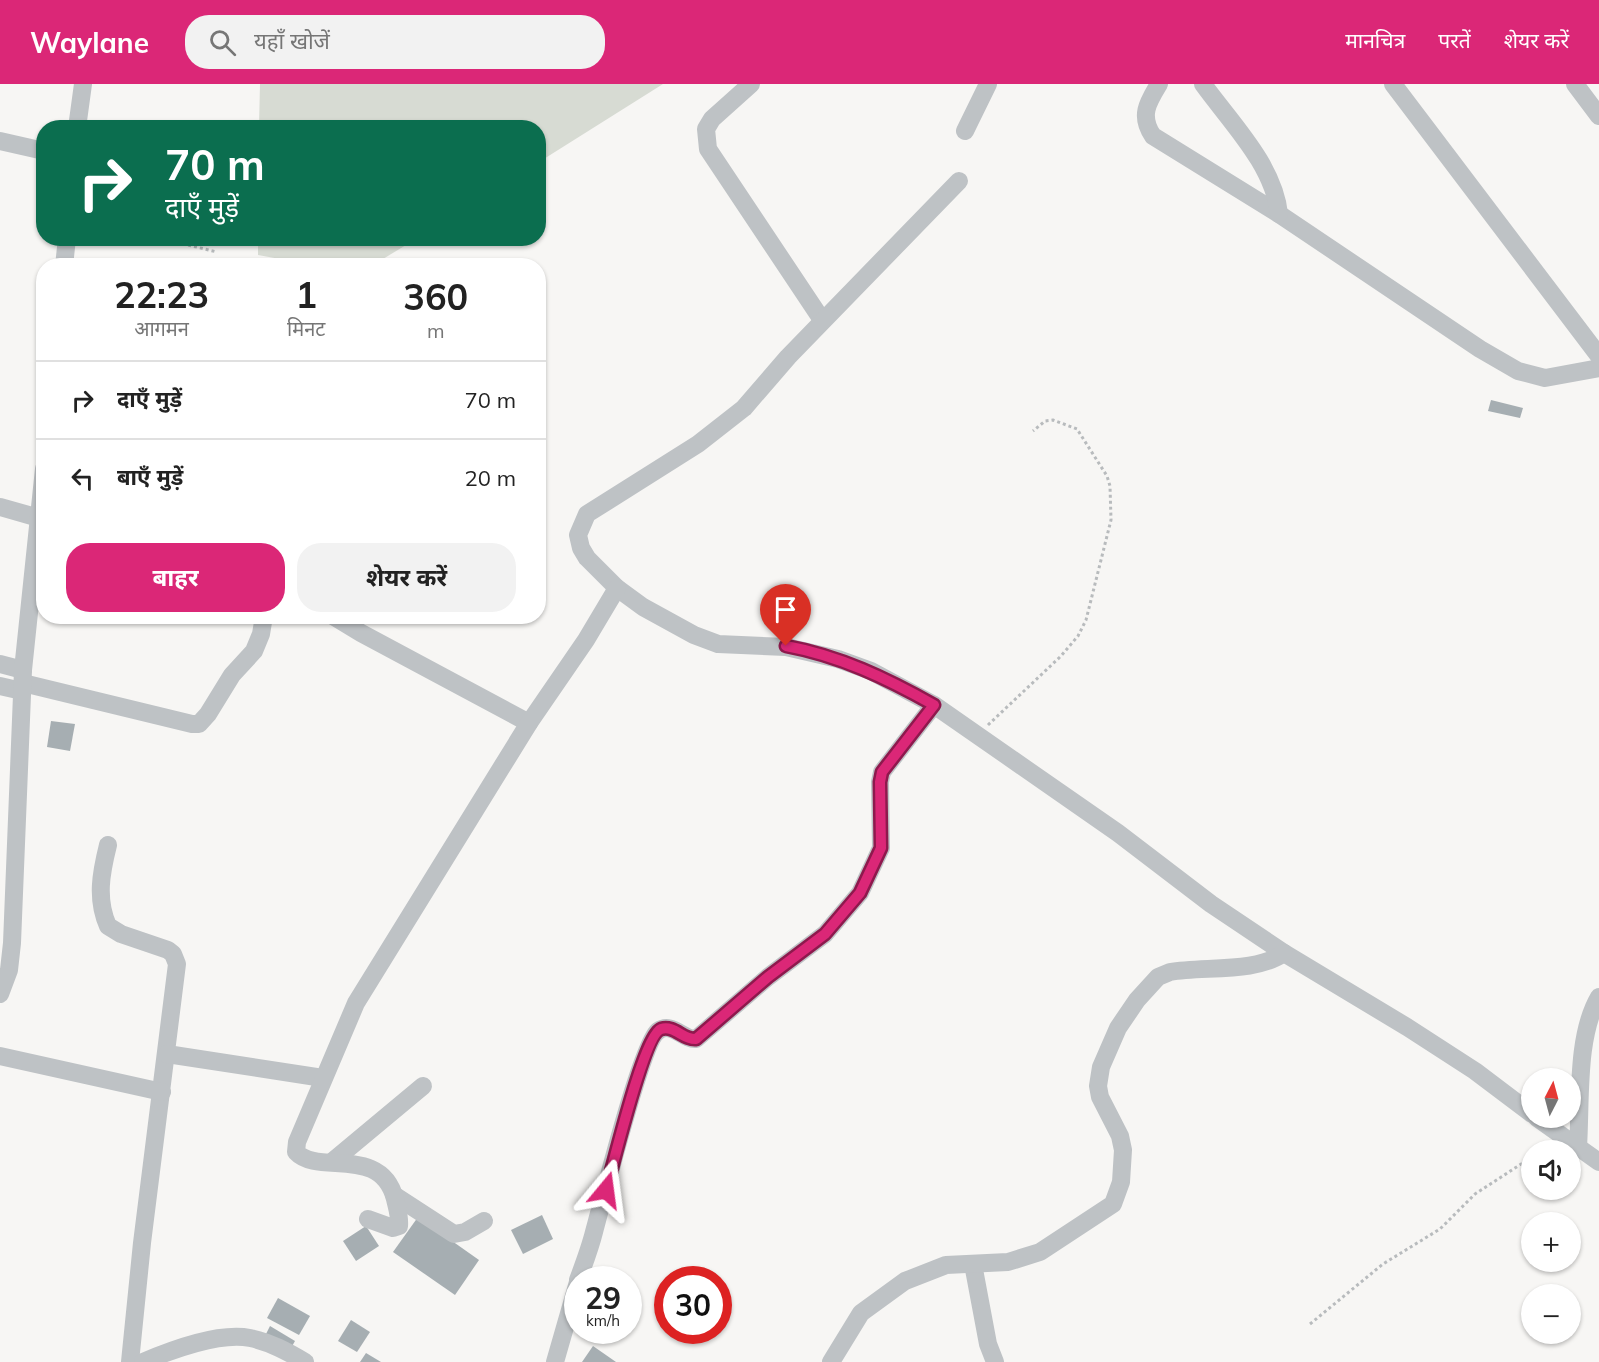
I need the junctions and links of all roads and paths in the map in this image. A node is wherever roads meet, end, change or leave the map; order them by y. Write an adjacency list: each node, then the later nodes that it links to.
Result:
1 (83, 84): 9 (street)
2 (751, 84): 17 (street)
3 (988, 84): 10 (street)
4 (1160, 84): 14 (street)
5 (1203, 84): 14 (street)
6 (1393, 84): 18 (street)
7 (1575, 84): 8 (street)
8 (1599, 116)
9 (78, 120)
10 (965, 131)
11 (0, 141): 12 (street)
12 (36, 149)
13 (958, 181): 17 (street)
14 (1279, 214): 19 (street)
15 (192, 246): 16 (path)
16 (217, 252)
17 (822, 321): 24 (street)
18 (1599, 356)
19 (1599, 368)
20 (1033, 431): 32 (path)
21 (0, 507): 22 (street)
22 (36, 517)
23 (36, 549): 28 (street)
24 (617, 588): 30 (street); 31 (street)
25 (263, 624): 28 (street)
26 (346, 624): 31 (street)
27 (0, 664): 28 (street)
28 (23, 681): 29 (street); 35 (street)
29 (0, 686)
30 (934, 705): 32 (street); 54 (street)
31 (529, 723): 39 (street)
32 (978, 734): 34 (street)
33 (108, 845): 37 (street)
34 (1284, 953): 42 (street); 53 (street)
35 (0, 994)
36 (1599, 997): 45 (street)
37 (167, 1054): 39 (street); 41 (street)
38 (0, 1056): 41 (street)
39 (323, 1078): 47 (street)
40 (423, 1086): 47 (street)
41 (162, 1092): 57 (street)
42 (1521, 1105)
43 (1551, 1128): 44 (street)
44 (1568, 1140)
45 (1578, 1140)
46 (1581, 1149): 48 (street)
47 (333, 1161): 50 (street)
48 (1599, 1162)
49 (1521, 1164): 55 (path)
50 (394, 1195): 51 (street); 52 (street)
51 (368, 1219)
52 (484, 1221)
53 (973, 1264): 61 (street); 62 (street)
54 (583, 1266)
55 (1310, 1324)
56 (564, 1330): 60 (street)
57 (130, 1362)
58 (143, 1362): 59 (street)
59 (305, 1362)
60 (555, 1362)
61 (831, 1362)
62 (995, 1362)

